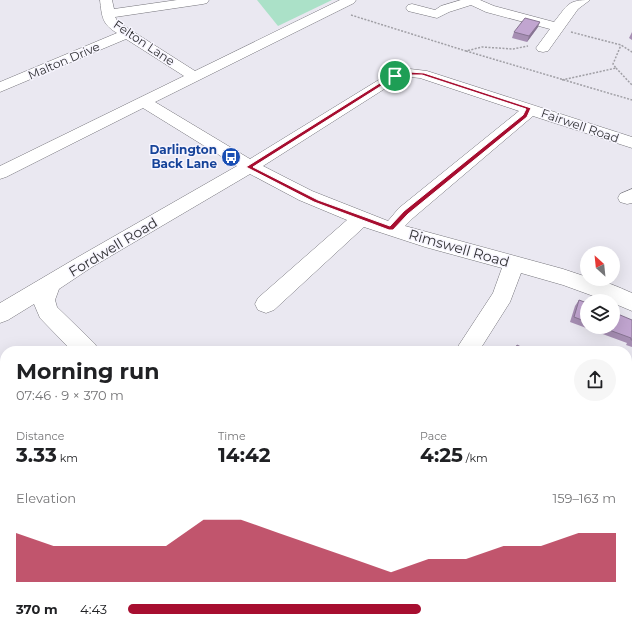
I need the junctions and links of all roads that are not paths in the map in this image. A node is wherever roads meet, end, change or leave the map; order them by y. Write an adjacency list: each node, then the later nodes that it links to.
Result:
1 (106, 0): 7 (street, Felton Lane)
2 (203, 0): 7 (street)
3 (471, 0): 8 (street); 10 (street)
4 (588, 2): 10 (street)
5 (349, 7): 13 (street)
6 (412, 8): 8 (street)
7 (108, 14): 11 (street, Felton Lane)
8 (437, 14): 9 (street)
9 (454, 19)
10 (557, 28): 12 (street)
11 (127, 34): 13 (street, Felton Lane); 14 (street, Malton Drive)
12 (564, 45)
13 (195, 77): 15 (street)
14 (0, 87)
15 (144, 102): 18 (street, Rimswell Road); 19 (street)
16 (529, 108): 17 (street, Fairwell Road); 18 (street, Fairwell Road); 21 (street)
17 (632, 143)
18 (249, 167): 20 (street, Rimswell Road); 23 (street, Fordwell Road)
19 (0, 173)
20 (362, 219): 21 (street, Rimswell Road); 25 (street)
21 (391, 229): 22 (street, Rimswell Road)
22 (514, 264): 24 (street, Rimswell Road); 28 (street)
23 (50, 284): 26 (street, Fordwell Road); 27 (street)
24 (632, 302)
25 (267, 304)
26 (0, 314)
27 (82, 346)
28 (470, 346)

